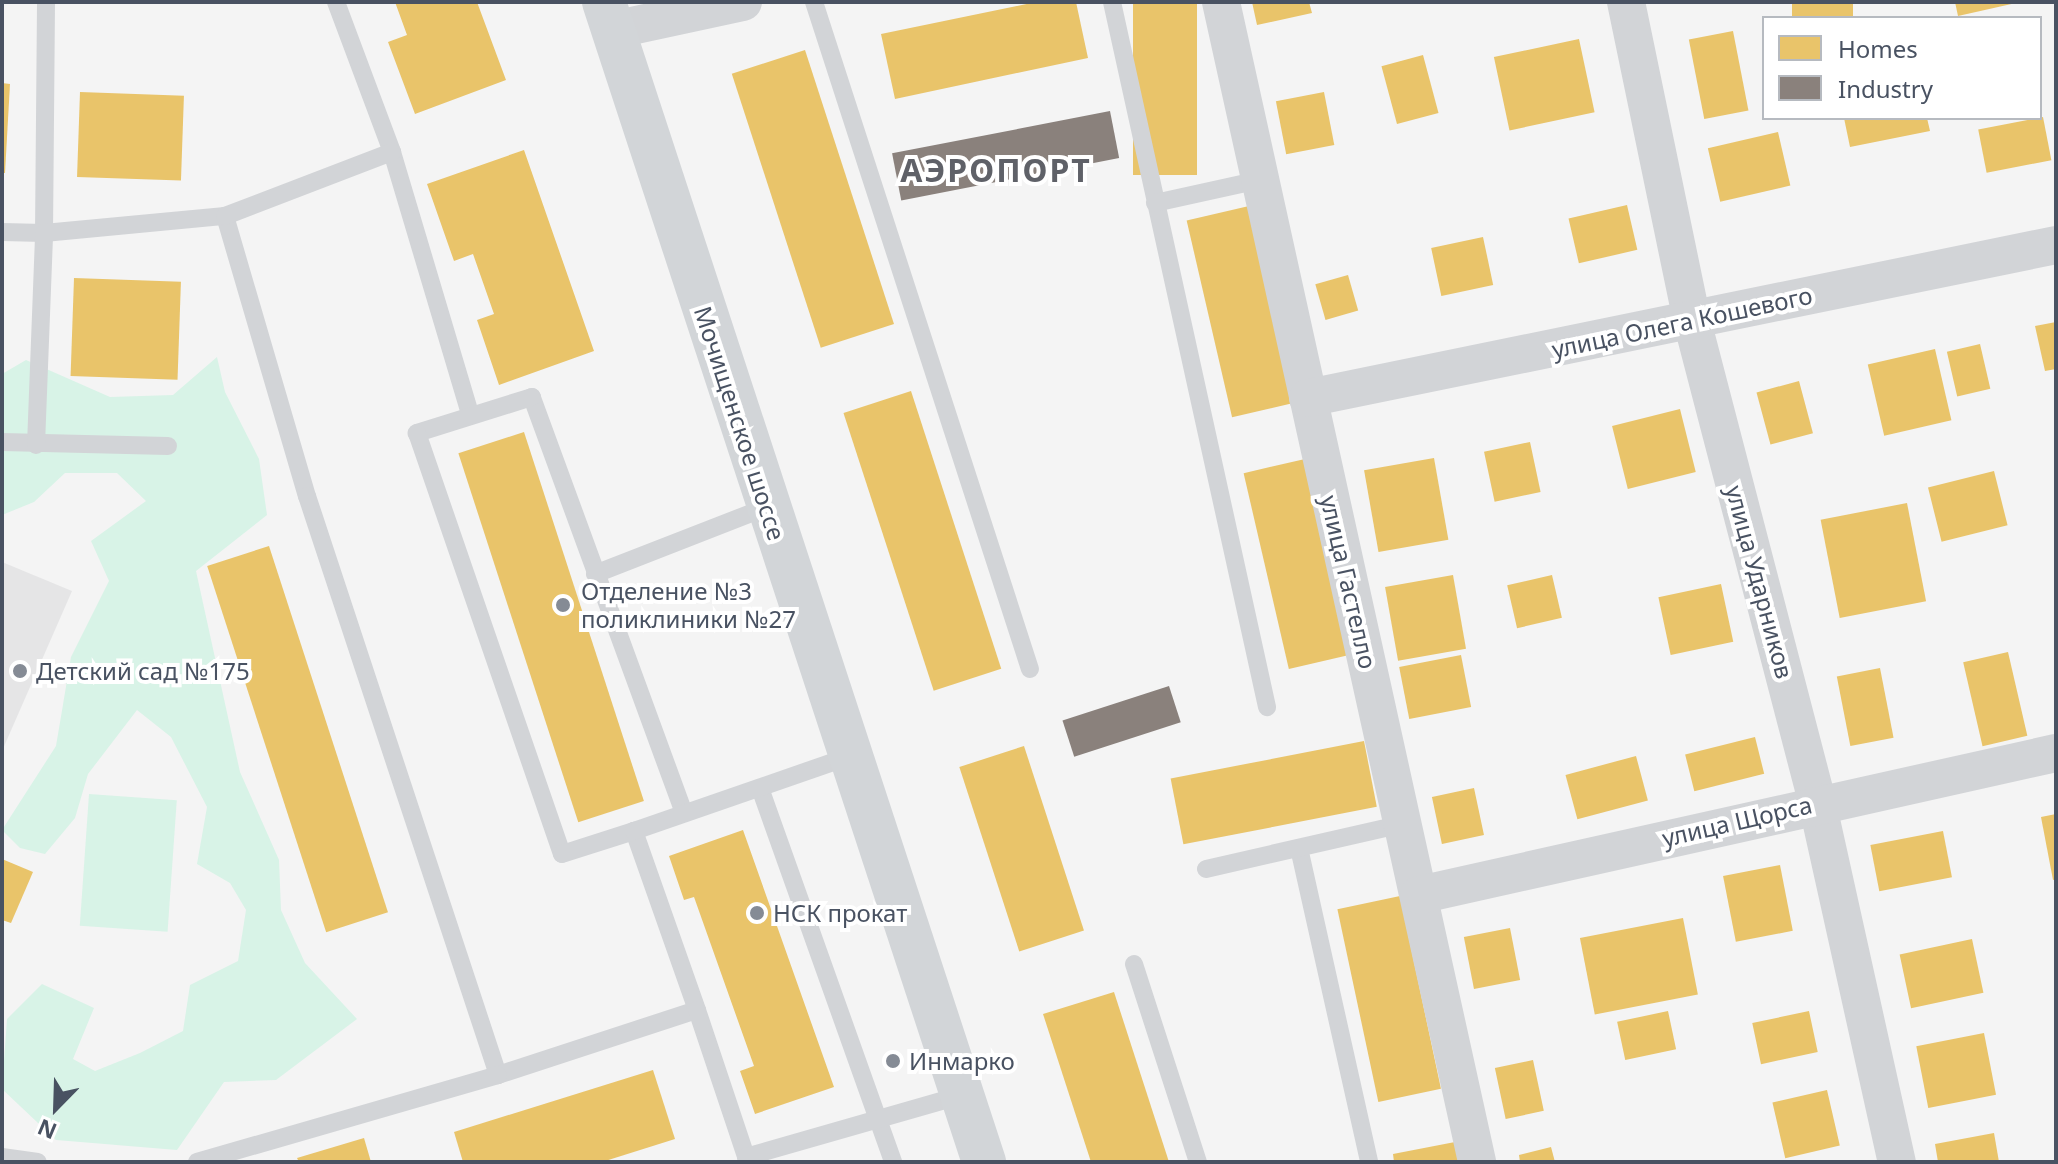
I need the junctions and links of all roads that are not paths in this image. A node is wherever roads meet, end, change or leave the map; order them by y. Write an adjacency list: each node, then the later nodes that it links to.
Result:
1 (46, 2): 14 (lane)
2 (336, 2): 9 (lane)
3 (743, 2): 8 (street)
4 (814, 2): 24 (lane)
5 (1112, 2): 11 (lane)
6 (1221, 2): 10 (street, улица Гастелло)
7 (1626, 2): 16 (street, улица Ударников)
8 (608, 16): 22 (main road, Мочищенское шоссе)
9 (392, 152): 12 (lane); 18 (lane)
10 (1260, 180): 11 (lane); 17 (street, улица Гастелло)
11 (1155, 203): 25 (lane)
12 (225, 216): 14 (lane); 38 (lane)
13 (2, 232): 14 (lane)
14 (44, 233): 20 (lane)
15 (2056, 245): 16 (street, улица Олега Кошевого)
16 (1692, 321): 17 (street, улица Олега Кошевого); 29 (street, улица Ударников)
17 (1308, 398): 31 (street, улица Гастелло)
18 (470, 414): 23 (lane); 32 (lane)
19 (2, 442): 20 (lane)
20 (36, 445): 21 (lane)
21 (168, 446)
22 (767, 507): 23 (lane); 27 (main road, Мочищенское шоссе)
23 (595, 574): 30 (lane)
24 (1030, 669)
25 (1267, 707)
26 (2056, 753): 29 (street, улица Щорса)
27 (851, 756): 28 (lane); 39 (main road, Мочищенское шоссе)
28 (760, 788): 30 (lane); 40 (lane)
29 (1817, 802): 35 (street, улица Щорса); 50 (street, улица Ударников)
30 (684, 813): 32 (lane)
31 (1403, 824): 33 (lane); 35 (street, улица Гастелло)
32 (634, 831): 37 (lane)
33 (1299, 848): 34 (lane); 48 (lane)
34 (1206, 869)
35 (1419, 895): 49 (street, улица Гастелло)
36 (1134, 964): 47 (lane)
37 (697, 1010): 38 (lane); 42 (lane)
38 (498, 1075): 44 (lane)
39 (962, 1095): 40 (lane); 46 (main road, Мочищенское шоссе)
40 (877, 1118): 42 (lane); 45 (lane)
41 (2, 1157): 43 (lane)
42 (747, 1160)
43 (38, 1162)
44 (197, 1162)
45 (893, 1162)
46 (984, 1162)
47 (1198, 1162)
48 (1369, 1162)
49 (1477, 1162)
50 (1897, 1162)

